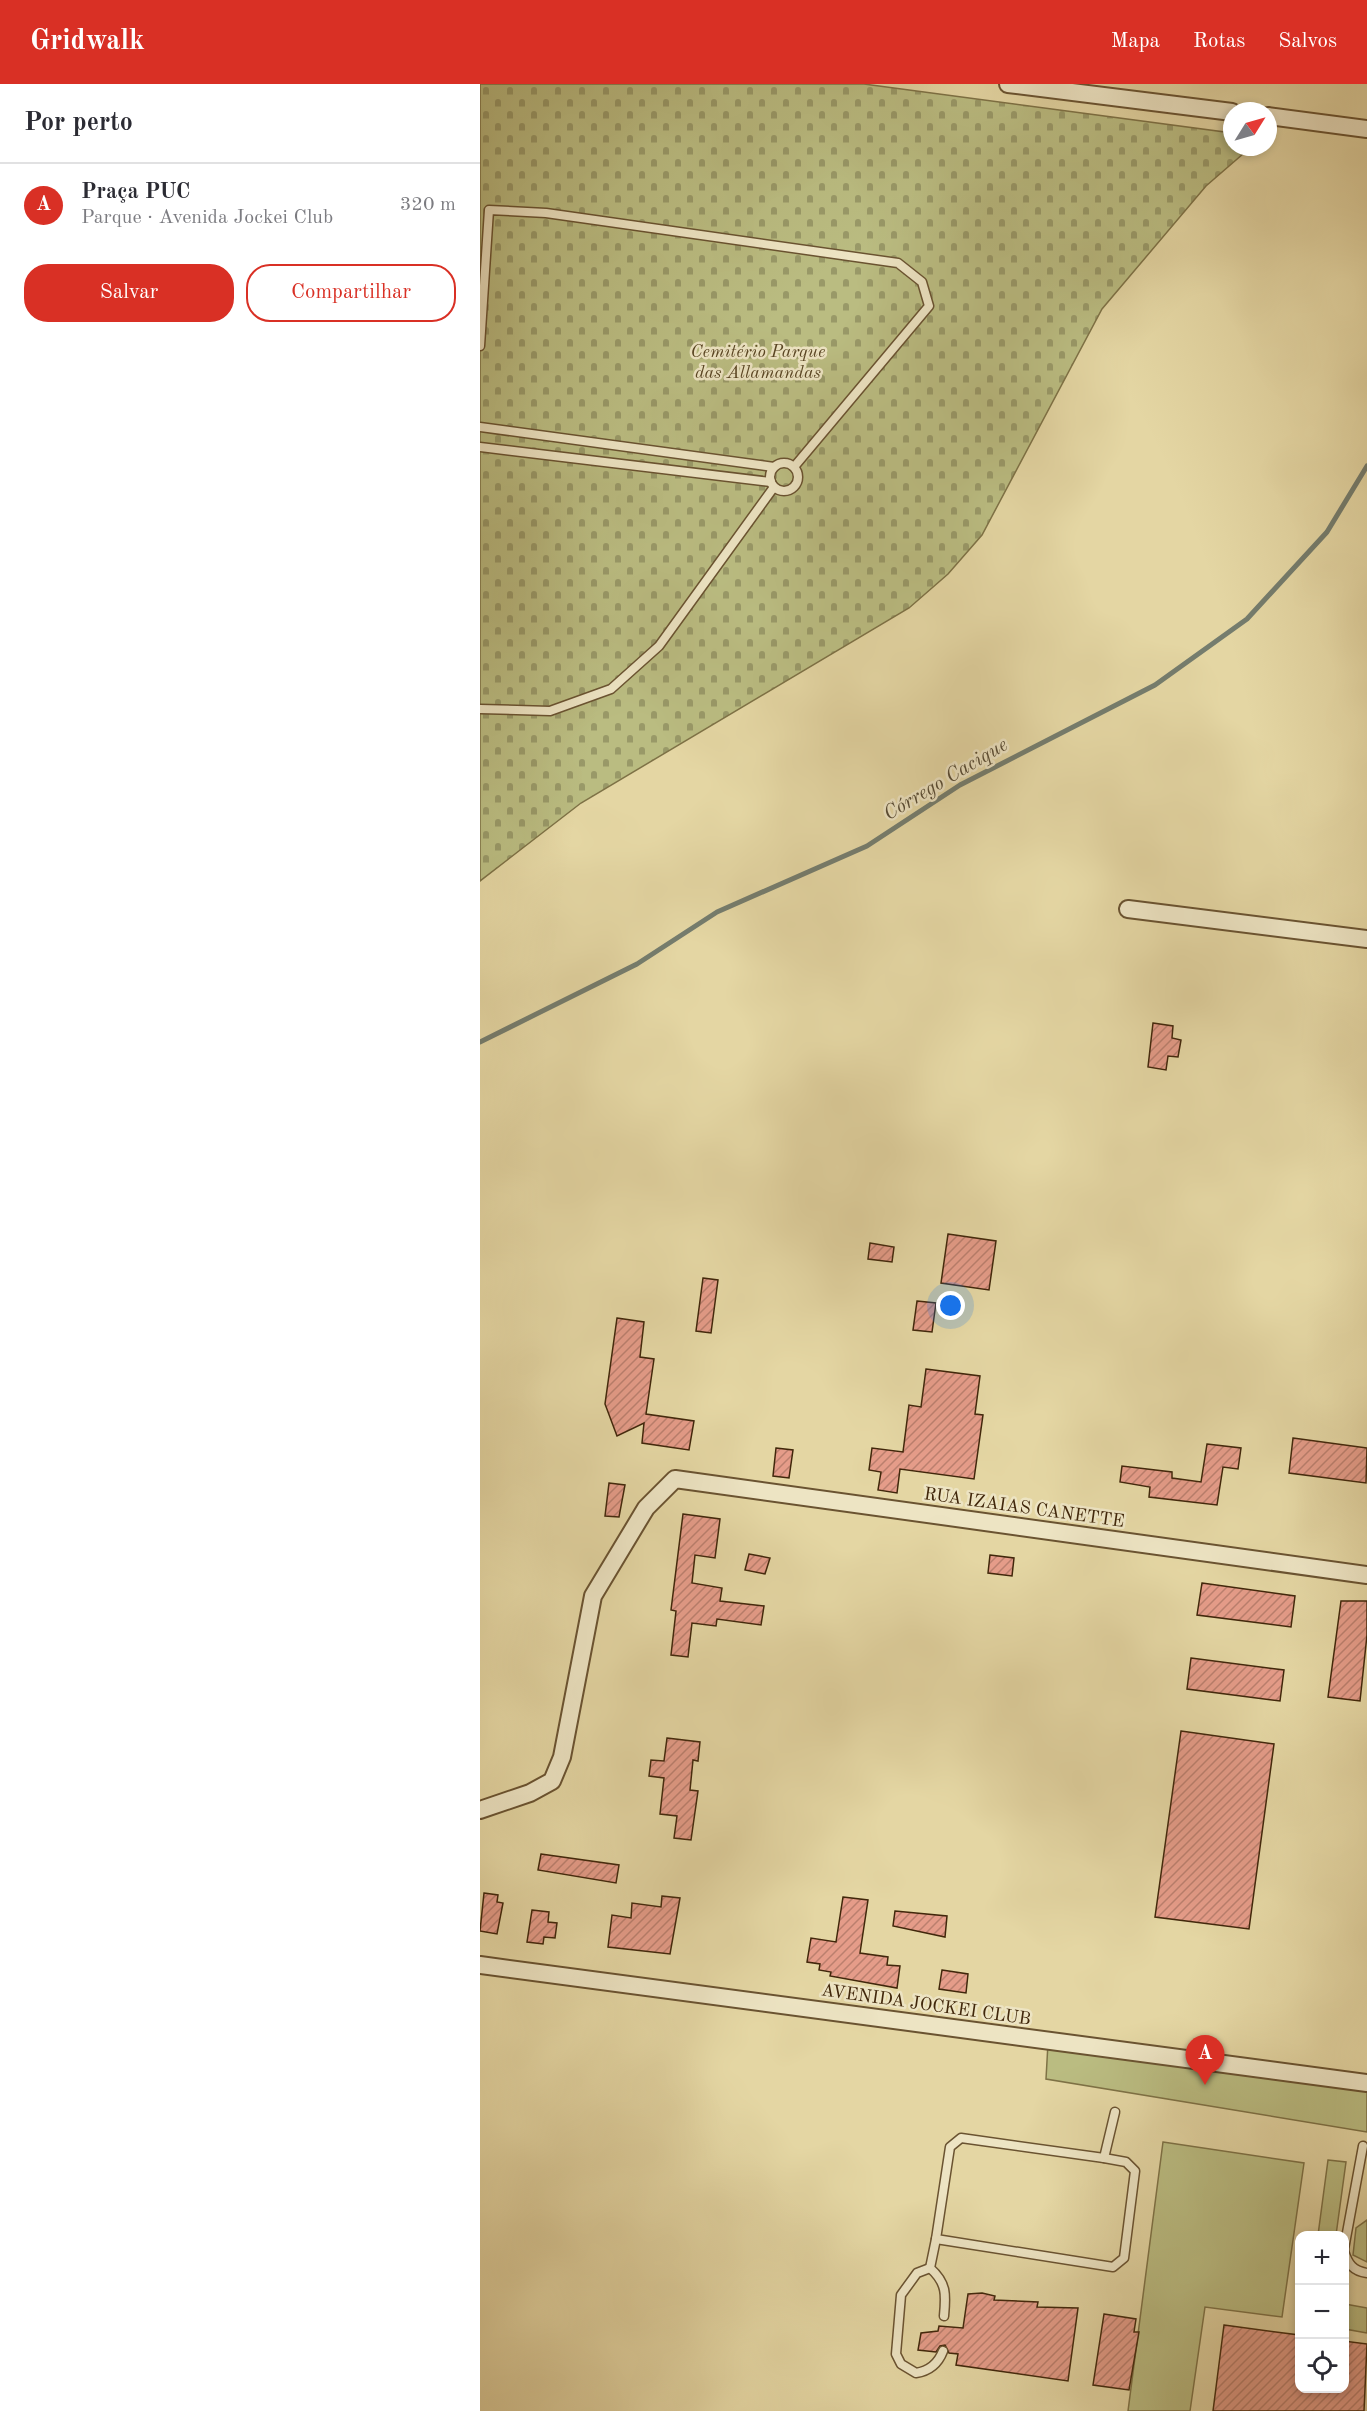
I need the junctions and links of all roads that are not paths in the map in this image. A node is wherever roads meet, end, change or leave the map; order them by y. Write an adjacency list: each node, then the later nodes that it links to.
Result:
1 (1008, 84): 2 (street)
2 (1057, 87): 3 (street)
3 (1223, 111)
4 (1277, 118): 5 (street)
5 (1367, 129)
6 (480, 346): 10 (lane)
7 (480, 427): 9 (lane)
8 (480, 447): 11 (lane)
9 (774, 467): 10 (lane); 11 (lane)
10 (794, 467): 11 (lane)
11 (773, 485): 12 (lane)
12 (480, 709)
13 (1128, 909): 14 (street)
14 (1367, 939)
15 (1367, 1575): 16 (street, RUA IZAIAS CANETTE)
16 (480, 1810)
17 (480, 1965): 18 (street, AVENIDA JOCKEI CLUB)
18 (1367, 2083)
19 (1115, 2112): 21 (lane)
20 (1364, 2146): 22 (lane)
21 (1104, 2158): 23 (lane); 23 (lane)
22 (1348, 2231)
23 (936, 2239): 25 (lane)
24 (1349, 2264): 26 (lane)
25 (930, 2268): 27 (lane); 28 (lane)
26 (1367, 2273)
27 (944, 2316)
28 (943, 2352)

